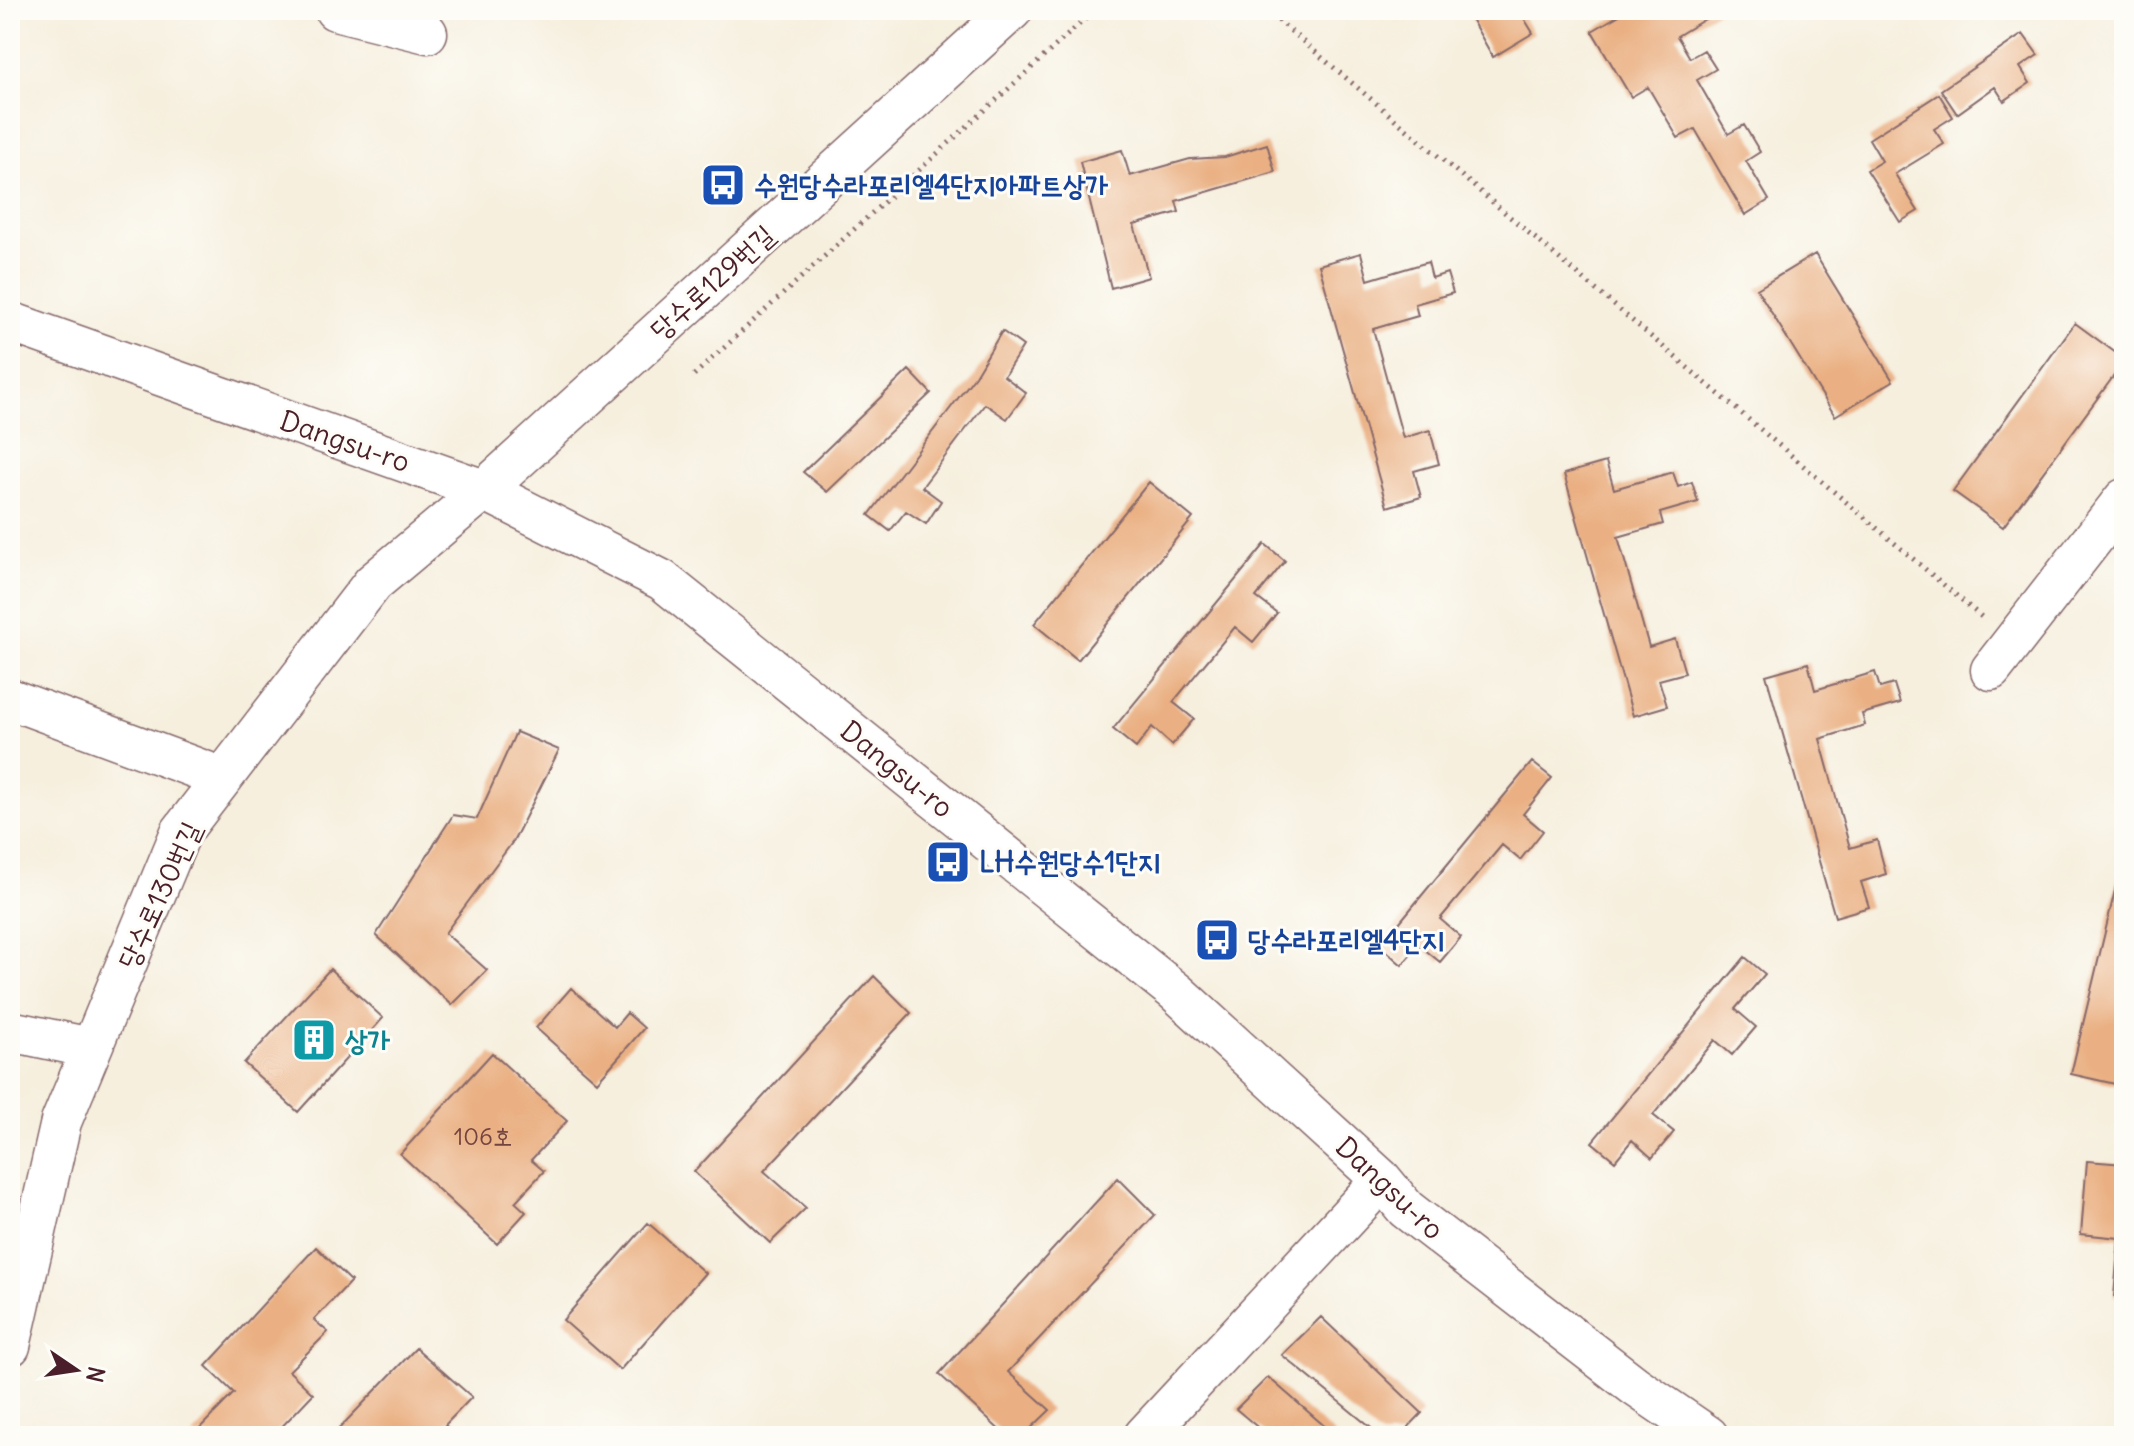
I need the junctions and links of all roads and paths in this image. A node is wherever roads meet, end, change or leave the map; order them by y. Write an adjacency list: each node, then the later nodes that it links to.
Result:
1 (335, 10): 5 (street)
2 (1012, 10): 8 (street, 당수로129번길)
3 (1095, 10): 7 (path)
4 (1266, 10): 10 (path)
5 (427, 33)
6 (10, 322): 8 (street, Dangsu-ro)
7 (694, 375)
8 (484, 490): 12 (street, 당수로130번길); 15 (street, Dangsu-ro)
9 (2124, 499): 10 (street)
10 (2002, 657)
11 (10, 699): 12 (street)
12 (223, 778): 14 (street, 당수로130번길)
13 (10, 1031): 14 (street)
14 (91, 1048): 16 (street, 당수로130번길)
15 (1382, 1180): 17 (street); 18 (street, Dangsu-ro)
16 (10, 1346)
17 (1144, 1436)
18 (1708, 1436)

